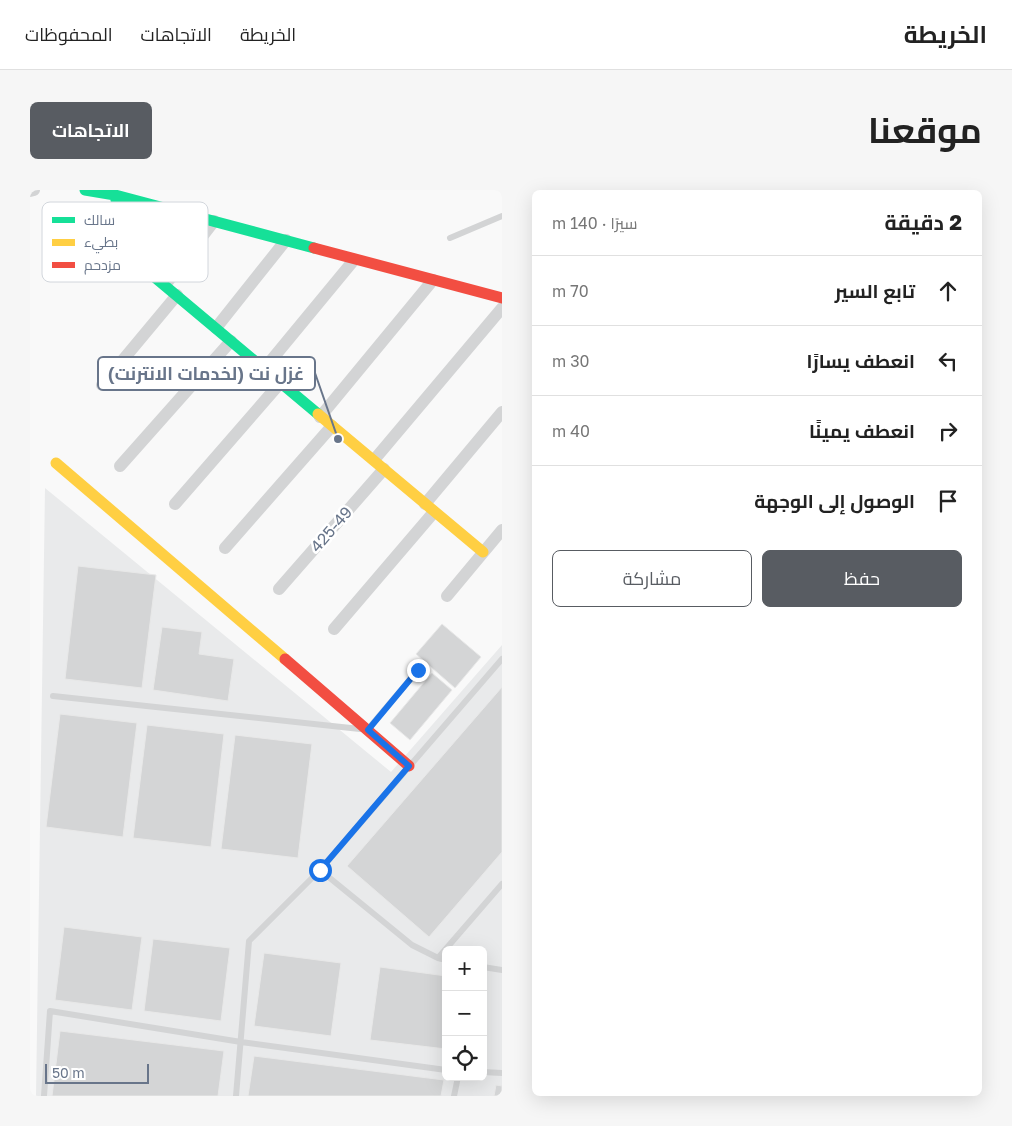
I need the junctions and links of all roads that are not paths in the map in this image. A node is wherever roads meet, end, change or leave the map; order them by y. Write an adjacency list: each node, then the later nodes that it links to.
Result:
1 (34, 190): 3 (street)
2 (85, 190): 4 (street)
3 (30, 191)
4 (115, 195): 5 (street); 6 (street)
5 (116, 202)
6 (142, 202)
7 (502, 216): 11 (lane)
8 (208, 219): 9 (street)
9 (214, 221): 10 (street); 12 (street)
10 (208, 229)
11 (450, 238)
12 (286, 240): 13 (street); 21 (street)
13 (354, 260): 14 (street); 23 (street)
14 (433, 280): 19 (street); 27 (street)
15 (161, 282): 17 (street)
16 (167, 282): 17 (street)
17 (165, 285): 18 (street)
18 (177, 295): 21 (street); 25 (street)
19 (502, 298)
20 (502, 308): 29 (street)
21 (216, 328): 22 (street)
22 (232, 341): 23 (street); 31 (street)
23 (264, 369): 24 (street)
24 (281, 382): 27 (street); 33 (street)
25 (102, 386)
26 (502, 412): 34 (street)
27 (320, 416): 28 (street)
28 (332, 426): 29 (street); 36 (street)
29 (374, 460): 32 (street)
30 (56, 463): 44 (street)
31 (120, 466)
32 (384, 469): 34 (street); 38 (street, 425-49)
33 (175, 504)
34 (429, 508): 37 (street); 40 (street)
35 (502, 530): 37 (street)
36 (225, 548)
37 (483, 552): 39 (street)
38 (279, 589)
39 (447, 596)
40 (334, 630)
41 (502, 659): 45 (lane)
42 (418, 670): 44 (lane)
43 (52, 696): 44 (lane)
44 (368, 730): 45 (street)
45 (409, 766): 46 (lane)
46 (320, 870): 48 (lane); 52 (lane)
47 (502, 884): 48 (lane)
48 (438, 958): 49 (lane)
49 (442, 959)
50 (487, 968): 51 (lane)
51 (502, 970)
52 (241, 1042): 53 (lane); 57 (lane); 58 (lane)
53 (442, 1069)
54 (487, 1072): 55 (lane)
55 (502, 1073)
56 (457, 1081): 59 (lane)
57 (44, 1096)
58 (236, 1096)
59 (454, 1096)

